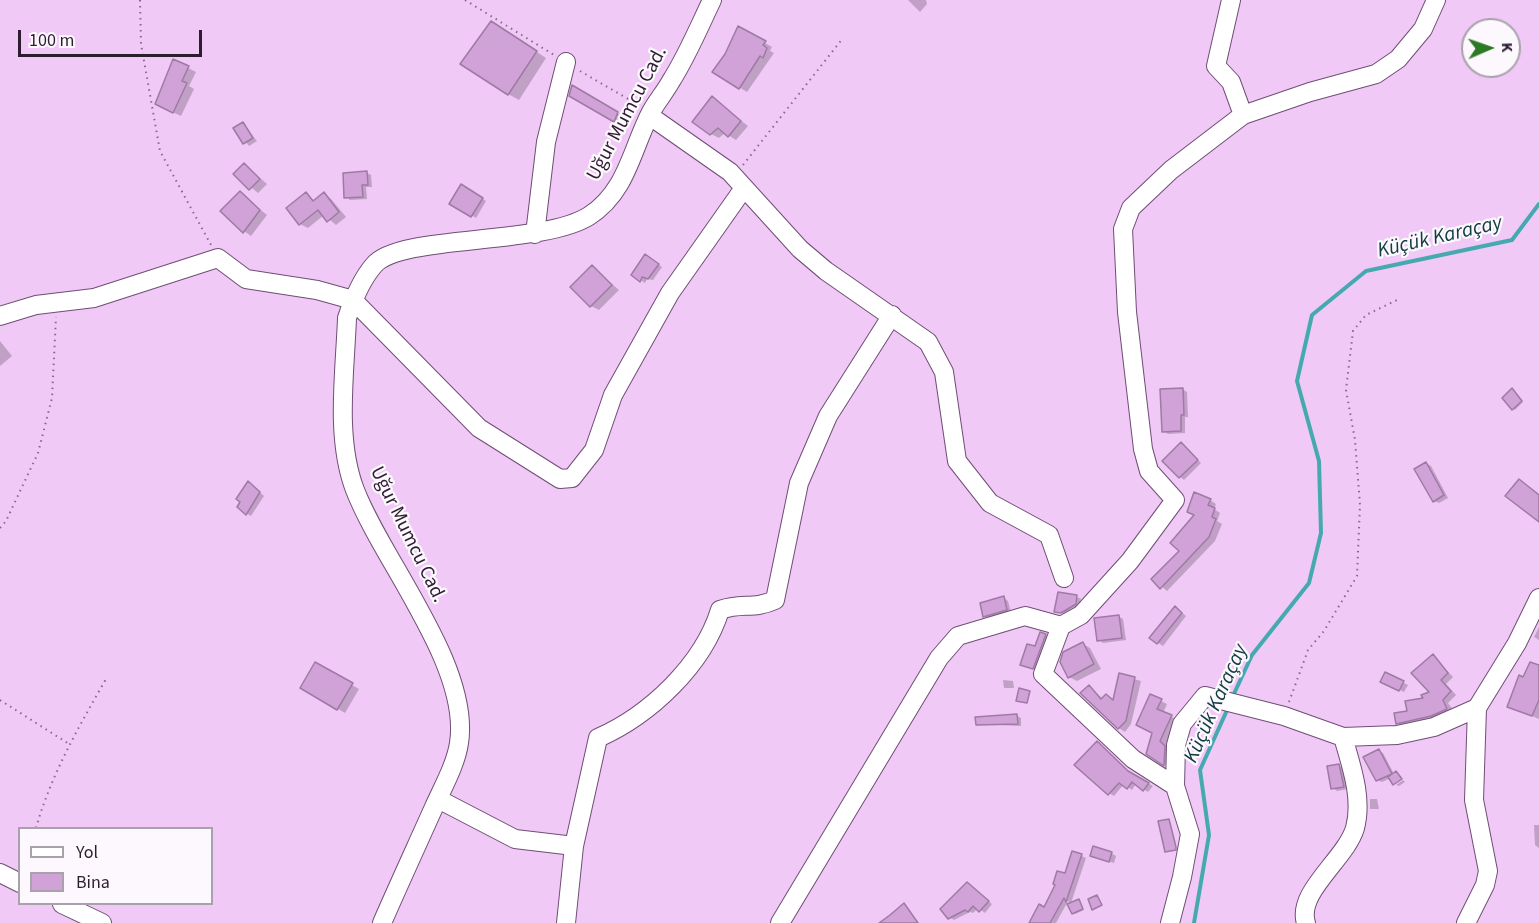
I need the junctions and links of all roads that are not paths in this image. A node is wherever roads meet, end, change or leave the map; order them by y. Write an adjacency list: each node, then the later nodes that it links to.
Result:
1 (712, 0): 6 (street, Uğur Mumcu Cad.)
2 (1231, 0): 5 (street)
3 (1436, 0): 5 (street)
4 (566, 62): 8 (street)
5 (1243, 115): 14 (street)
6 (650, 116): 7 (street); 8 (street, Uğur Mumcu Cad.)
7 (744, 188): 9 (street); 10 (street)
8 (535, 234): 9 (street, Uğur Mumcu Cad.)
9 (353, 300): 11 (street); 18 (street, Uğur Mumcu Cad.)
10 (892, 315): 12 (street); 19 (street)
11 (0, 316)
12 (1064, 578)
13 (1539, 598): 15 (street)
14 (1061, 626): 17 (street); 26 (street)
15 (1477, 708): 16 (street); 29 (street)
16 (1343, 737): 17 (street); 28 (street)
17 (1174, 786): 27 (street)
18 (438, 799): 19 (street); 24 (street, Uğur Mumcu Cad.)
19 (574, 846): 25 (street)
20 (0, 873): 21 (street)
21 (18, 881)
22 (66, 905): 23 (street)
23 (102, 923)
24 (382, 923)
25 (566, 923)
26 (780, 923)
27 (1170, 923)
28 (1306, 923)
29 (1466, 923)

